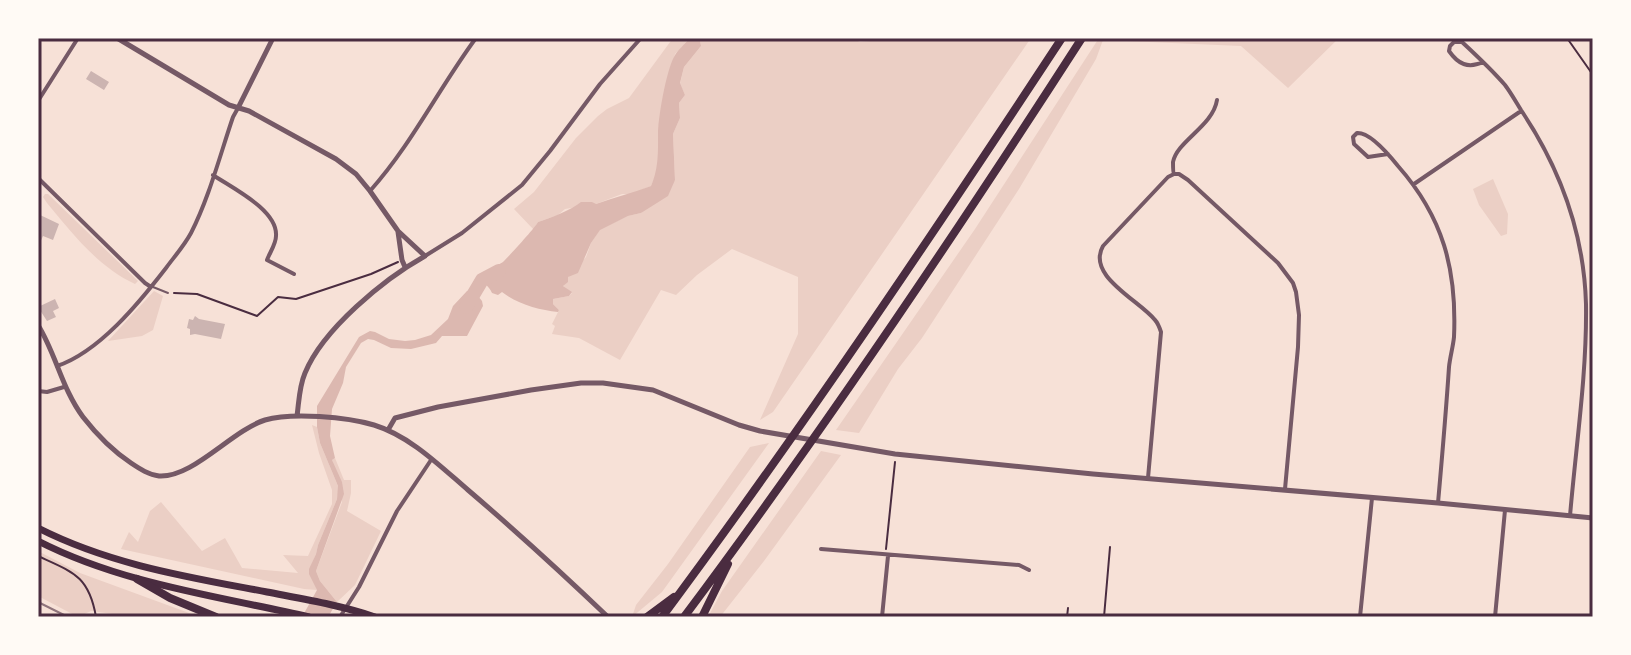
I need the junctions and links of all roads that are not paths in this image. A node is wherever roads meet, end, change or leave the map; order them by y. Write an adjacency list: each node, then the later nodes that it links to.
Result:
1 (78, 38): 10 (street)
2 (117, 38): 11 (street)
3 (273, 38): 11 (street)
4 (476, 38): 18 (street)
5 (641, 38): 20 (street)
6 (1062, 38): 46 (highway)
7 (1082, 38): 41 (highway)
8 (1483, 62): 8 (street); 12 (street)
9 (1217, 100): 14 (street)
10 (38, 101)
11 (238, 108): 15 (street); 18 (street)
12 (1522, 111): 17 (street); 37 (street)
13 (1388, 154): 13 (street); 17 (street)
14 (1174, 174): 32 (street); 33 (street)
15 (213, 175): 22 (street); 23 (street)
16 (38, 178): 23 (street)
17 (1414, 184): 35 (street)
18 (370, 191): 19 (street)
19 (398, 231): 20 (street); 21 (street)
20 (425, 256): 21 (street)
21 (405, 267): 29 (street)
22 (294, 274)
23 (151, 287): 24 (lane); 26 (street)
24 (168, 293)
25 (38, 325): 26 (street)
26 (57, 366): 27 (street)
27 (64, 387): 28 (street); 29 (street)
28 (38, 391)
29 (297, 416): 30 (street)
30 (388, 430): 31 (street); 32 (street)
31 (431, 460): 49 (street); 51 (street)
32 (1148, 478): 33 (street)
33 (1285, 489): 34 (street)
34 (1372, 498): 35 (street); 57 (street)
35 (1438, 503): 36 (street)
36 (1505, 510): 37 (street); 58 (street)
37 (1570, 516): 38 (street)
38 (1593, 518)
39 (38, 528): 50 (highway)
40 (38, 541): 45 (highway)
41 (740, 541): 54 (highway); 55 (highway)
42 (821, 549): 43 (street)
43 (887, 555): 44 (street); 56 (street)
44 (1029, 570)
45 (137, 579): 47 (highway); 48 (highway)
46 (681, 592): 52 (highway); 53 (highway)
47 (216, 617)
48 (309, 617)
49 (340, 617)
50 (375, 617)
51 (608, 617)
52 (647, 617)
53 (662, 617)
54 (684, 617)
55 (702, 617)
56 (882, 617)
57 (1360, 617)
58 (1495, 617)

